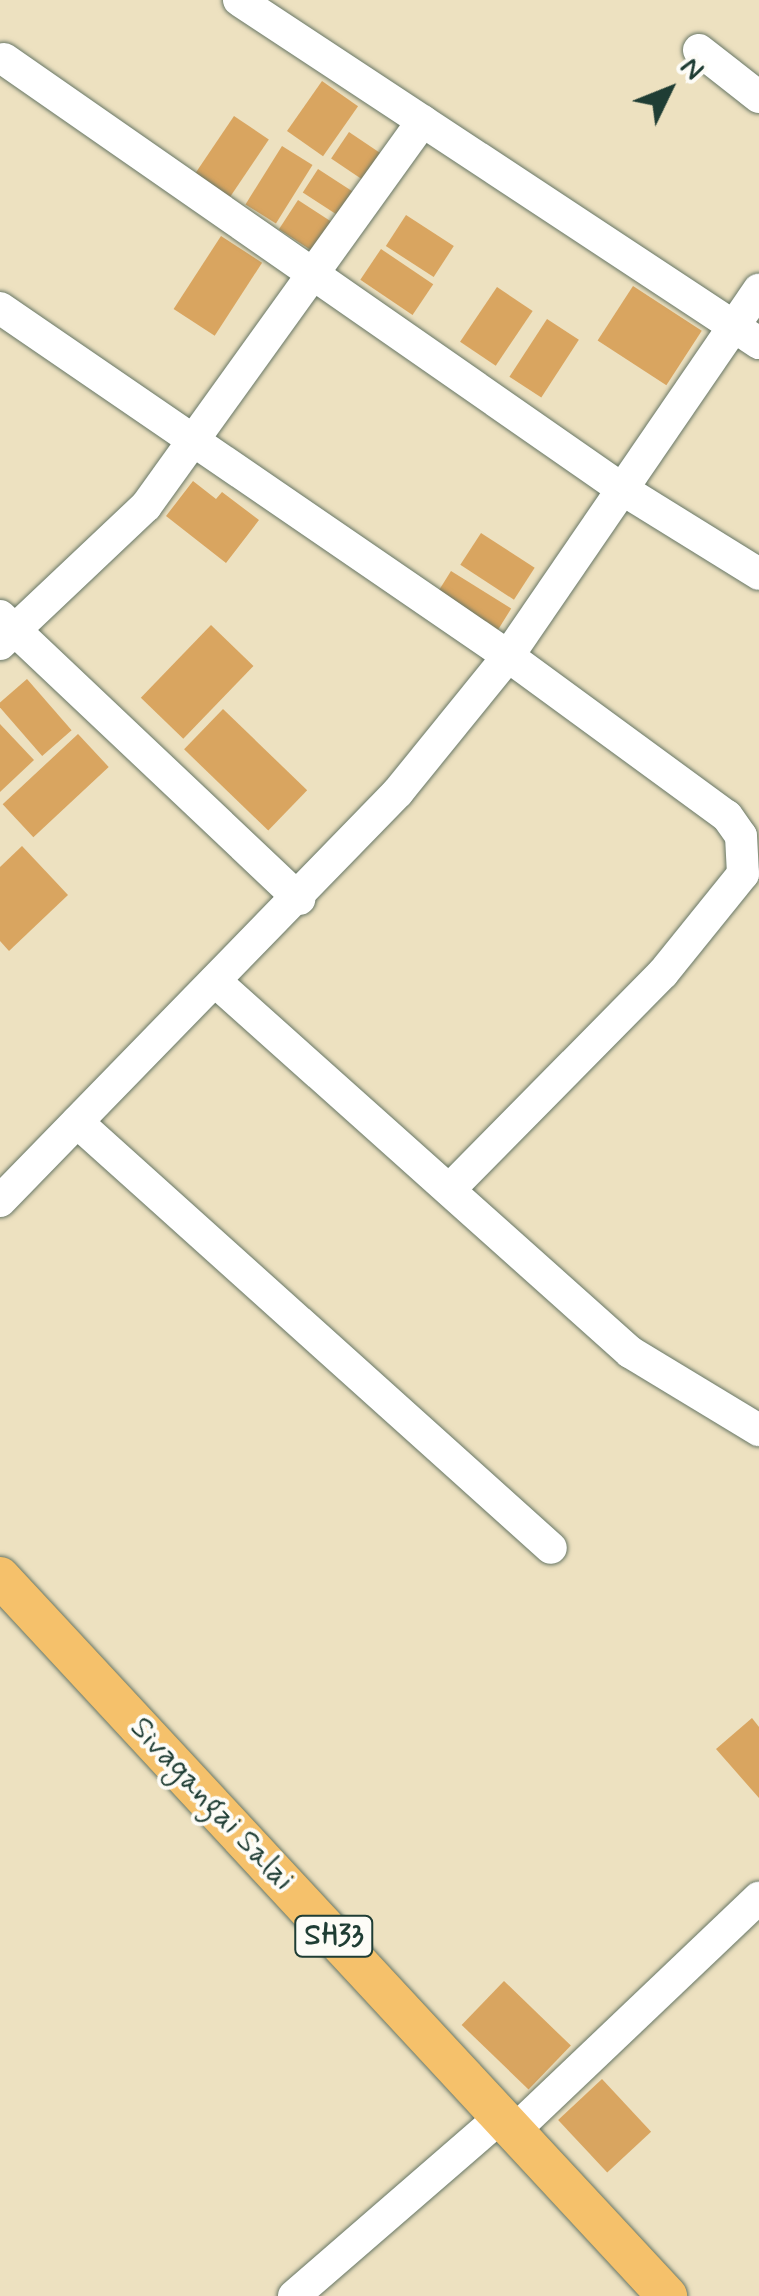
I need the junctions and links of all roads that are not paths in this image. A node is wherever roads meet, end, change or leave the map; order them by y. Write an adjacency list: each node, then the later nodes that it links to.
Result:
1 (239, 0): 5 (street)
2 (700, 50): 4 (street)
3 (4, 60): 6 (street)
4 (759, 97)
5 (423, 121): 6 (street); 9 (street)
6 (316, 271): 10 (street); 11 (street)
7 (759, 290): 9 (street)
8 (0, 308): 10 (street)
9 (746, 334): 11 (street)
10 (196, 440): 13 (street); 14 (street)
11 (622, 489): 12 (street); 14 (street)
12 (759, 574)
13 (5, 630): 15 (street)
14 (508, 656): 15 (street); 18 (street)
15 (298, 898): 16 (street)
16 (215, 981): 17 (street); 18 (street)
17 (77, 1122): 19 (street); 21 (street)
18 (451, 1188): 20 (street)
19 (0, 1201)
20 (759, 1430)
21 (551, 1548)
22 (0, 1576): 24 (main road, Sivagangai Salai / SH33)
23 (759, 1898): 24 (street)
24 (509, 2123): 25 (street); 26 (main road, Sivagangai Salai / SH33)
25 (294, 2296)
26 (668, 2296)

